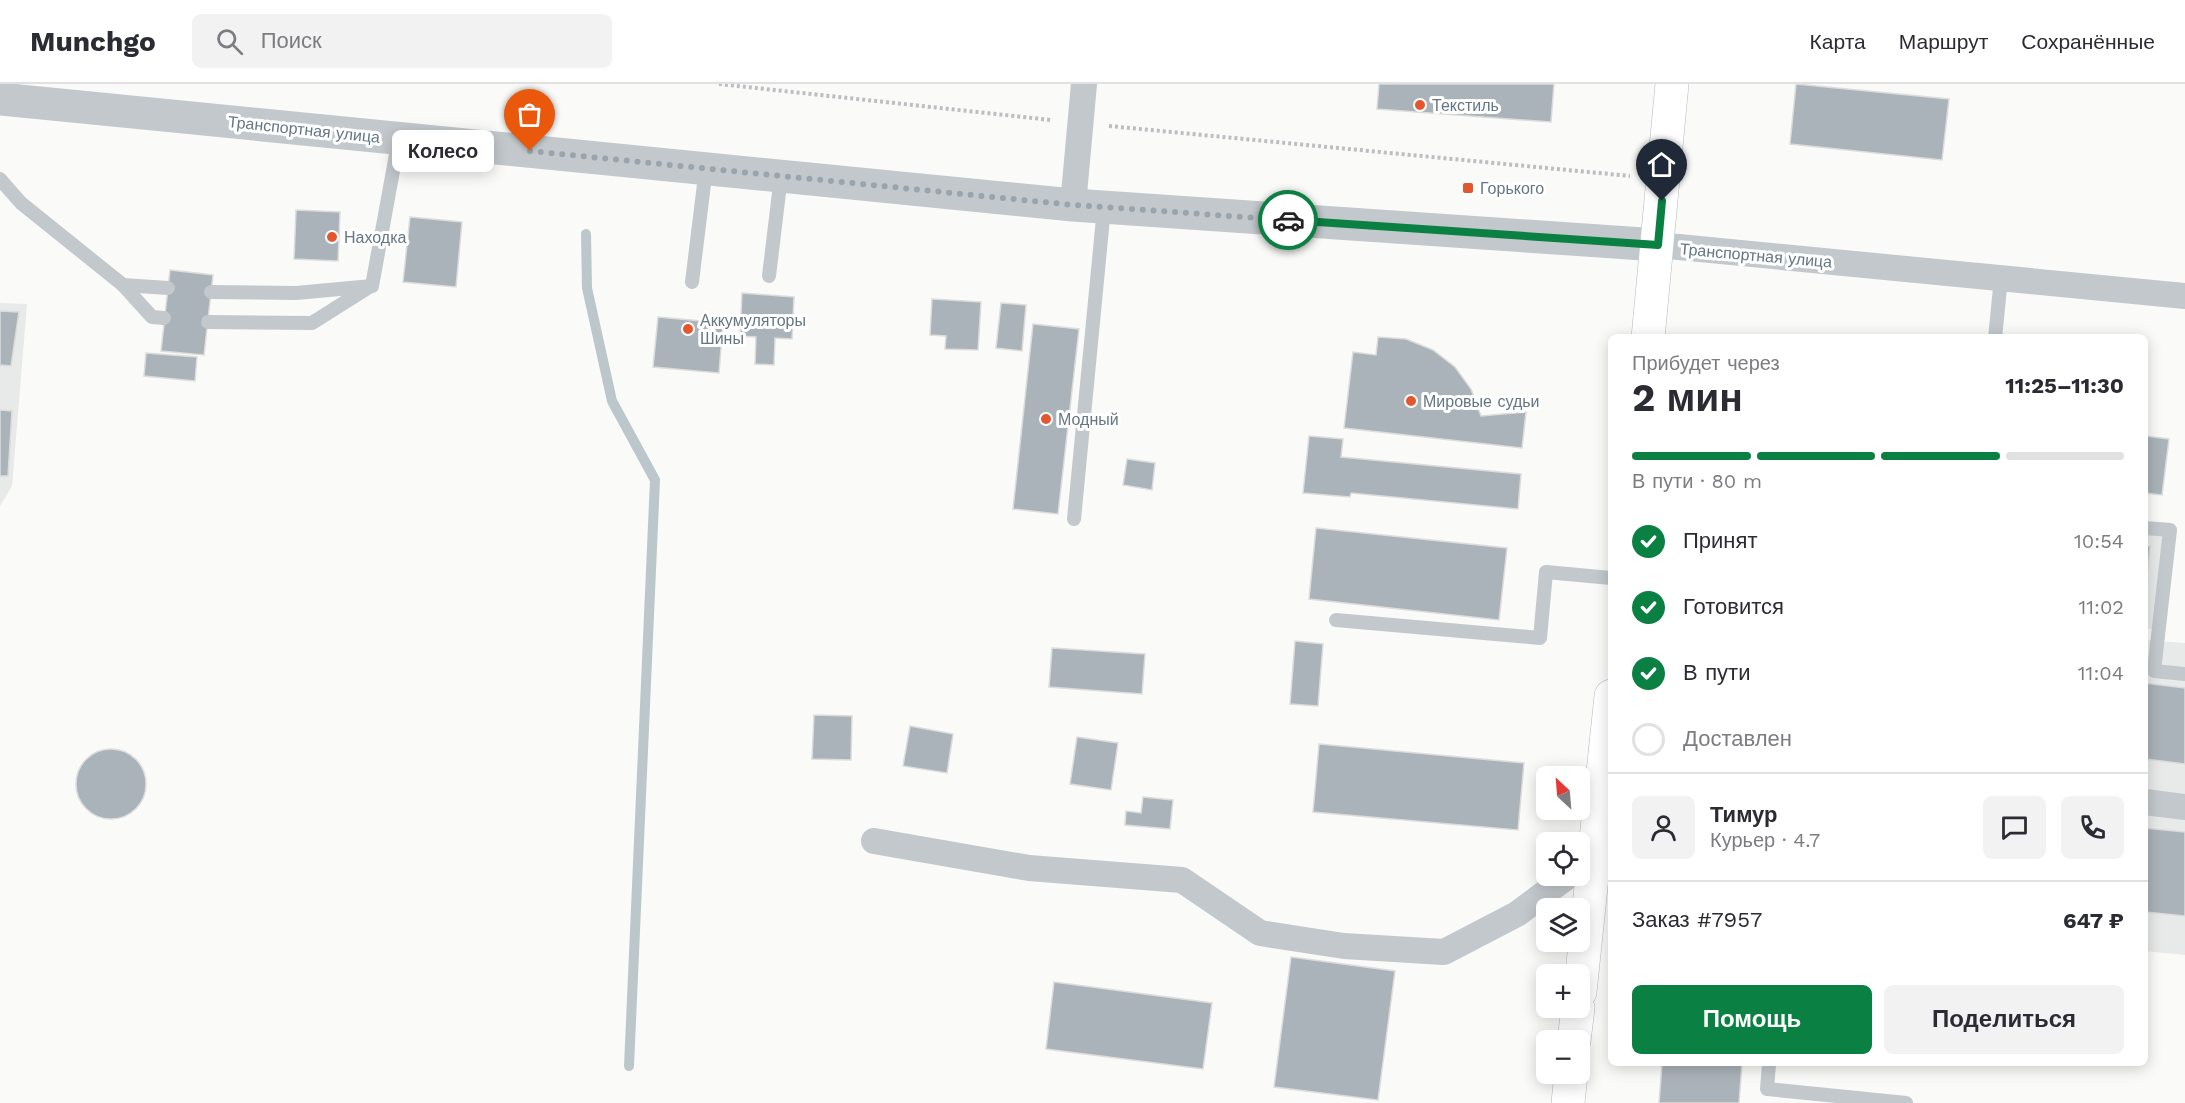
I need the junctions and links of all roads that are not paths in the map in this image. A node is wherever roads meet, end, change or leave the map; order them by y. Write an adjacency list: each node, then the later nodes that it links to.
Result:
1 (1084, 84): 8 (street)
2 (1672, 84): 9 (main road)
3 (0, 99): 4 (street, Транспортная улица)
4 (399, 138): 5 (street, Транспортная улица); 14 (lane)
5 (706, 168): 6 (street, Транспортная улица); 12 (lane)
6 (781, 176): 8 (street, Транспортная улица); 10 (lane)
7 (0, 179): 13 (lane)
8 (1089, 206): 9 (street, Транспортная улица); 22 (lane)
9 (1658, 245): 11 (street, Транспортная улица); 20 (main road)
10 (769, 276)
11 (2001, 278): 17 (street, Транспортная улица); 21 (lane)
12 (692, 282)
13 (123, 285): 15 (lane); 18 (lane)
14 (372, 286): 16 (lane); 19 (lane)
15 (168, 288)
16 (211, 292)
17 (2185, 296)
18 (164, 318)
19 (208, 322)
20 (1648, 334)
21 (1995, 334)
22 (1074, 519)
23 (2148, 528): 26 (lane)
24 (1608, 578): 25 (lane)
25 (1336, 620)
26 (2185, 674)
27 (1608, 747): 31 (main road)
28 (2148, 802): 29 (street)
29 (2185, 807)
30 (874, 841): 32 (street)
31 (1590, 846)
32 (1555, 886)
33 (1586, 886): 34 (main road)
34 (1582, 964)
35 (1769, 1066): 38 (lane)
36 (1570, 1084): 37 (main road)
37 (1568, 1103)
38 (1906, 1103)

